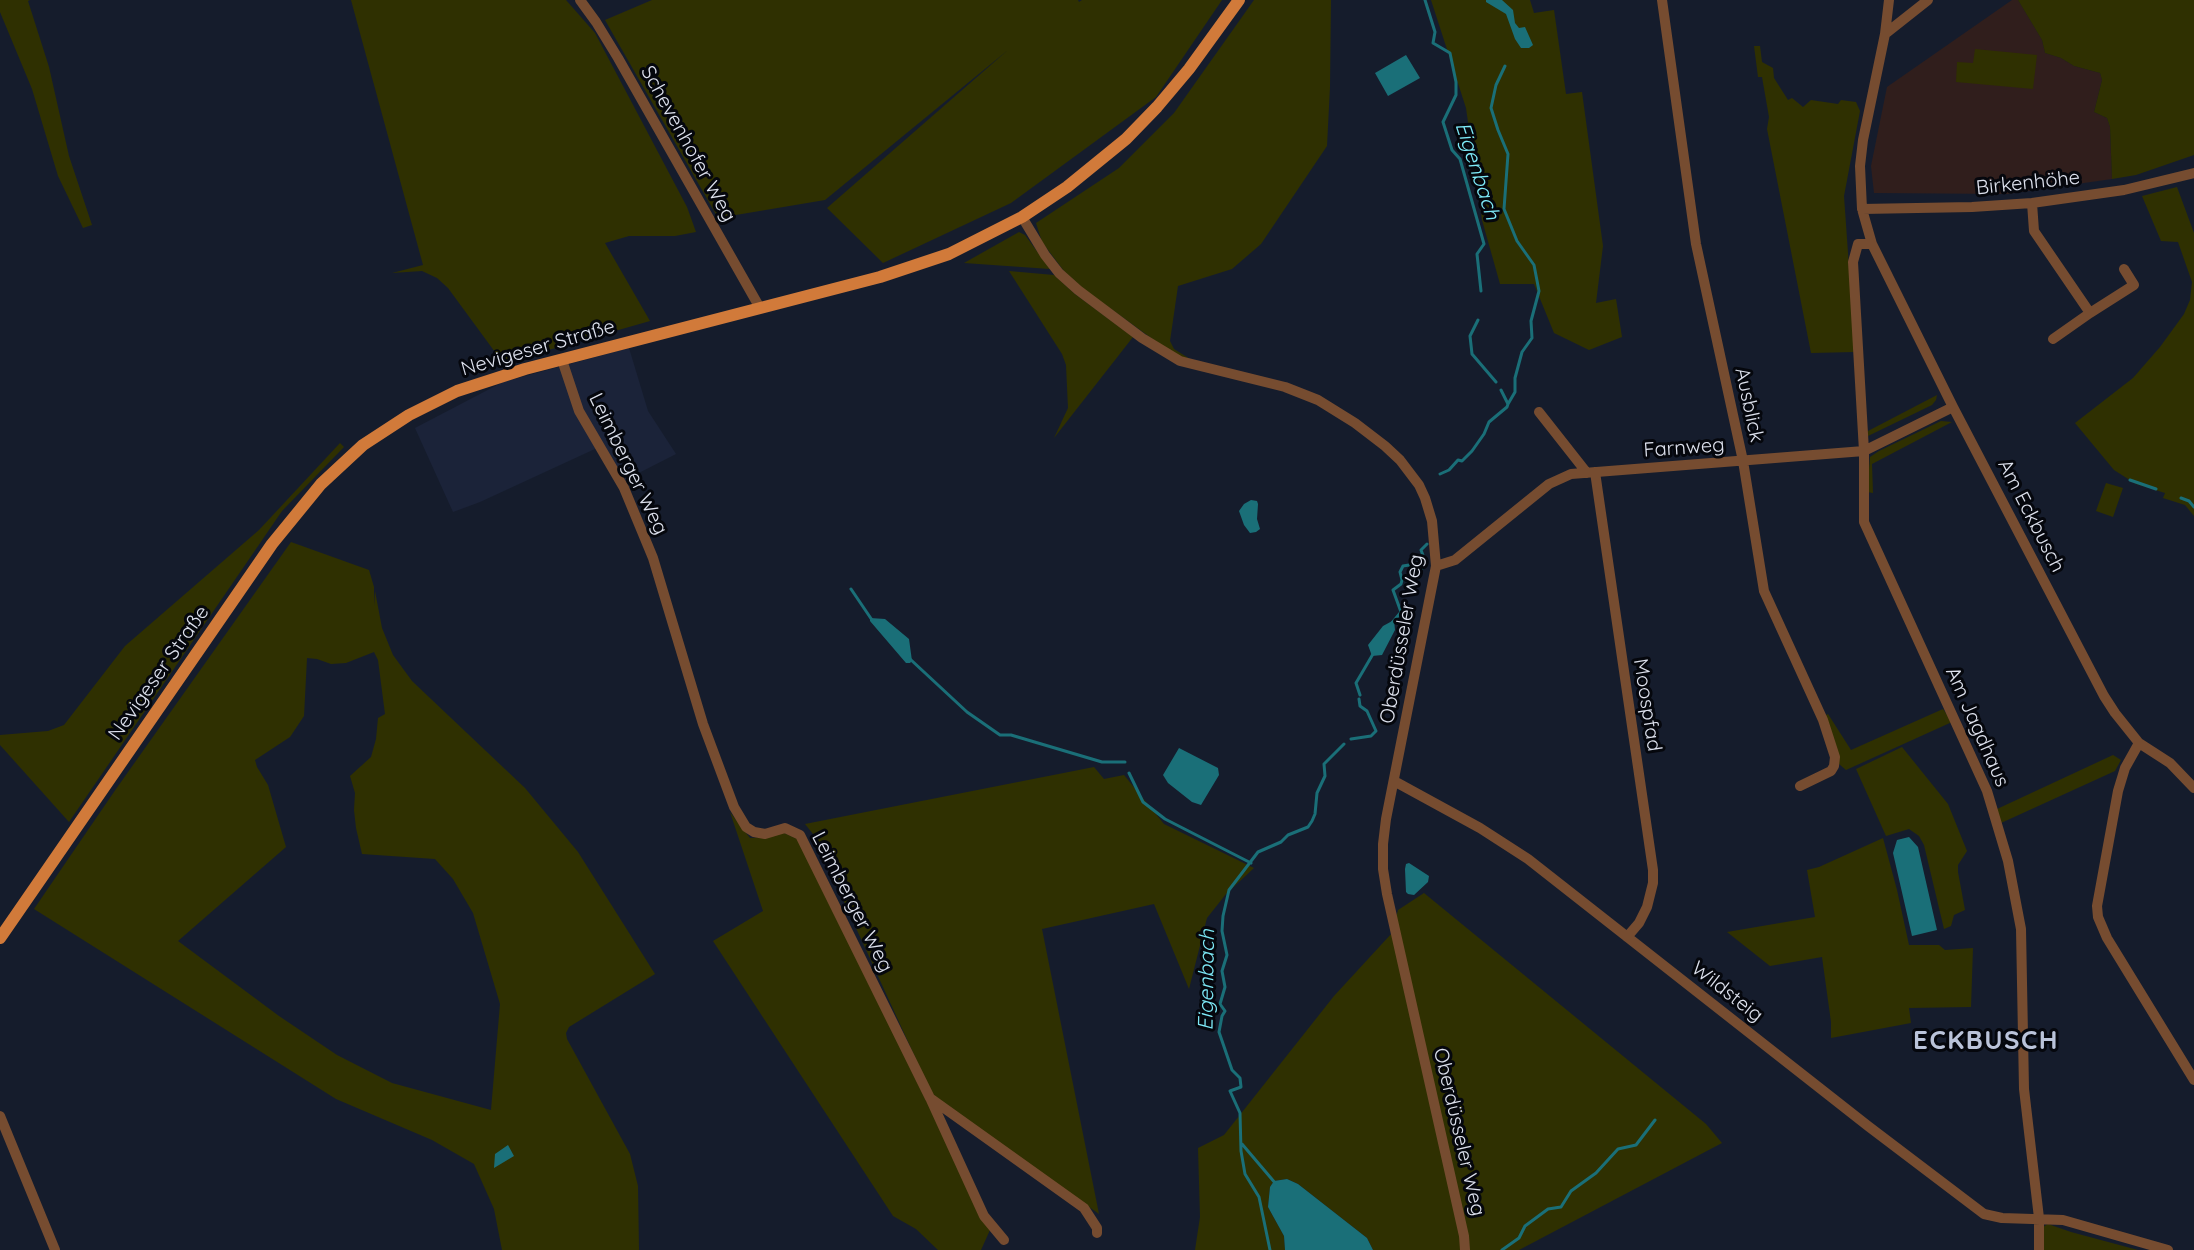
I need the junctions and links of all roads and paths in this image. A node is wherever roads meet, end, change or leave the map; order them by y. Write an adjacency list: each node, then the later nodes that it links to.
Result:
1 (580, 0): 13 (street, Schevenhofer Weg)
2 (1239, 0): 10 (main road, Nevigeser Straße)
3 (1662, 0): 20 (street, Ausblick)
4 (1888, 0): 6 (street)
5 (1928, 0): 6 (street)
6 (1885, 34): 9 (street)
7 (2194, 172): 8 (street, Birkenhöhe)
8 (2032, 203): 9 (street, Birkenhöhe); 14 (street)
9 (1862, 209): 11 (street)
10 (1022, 217): 13 (main road, Nevigeser Straße); 22 (street, Oberdüsseler Weg)
11 (1870, 240): 17 (street, Am Eckbusch); 19 (street, Am Jagdhaus)
12 (2124, 269): 14 (street)
13 (760, 308): 16 (main road, Nevigeser Straße)
14 (2090, 313): 15 (street)
15 (2053, 339)
16 (562, 360): 28 (main road, Nevigeser Straße); 30 (street, Leimberger Weg)
17 (1953, 407): 19 (street, Farnweg); 23 (street, Am Eckbusch)
18 (1539, 412): 21 (street)
19 (1863, 451): 20 (street, Farnweg); 32 (street, Am Jagdhaus)
20 (1743, 462): 21 (street, Farnweg); 25 (street, Ausblick)
21 (1591, 473): 22 (street, Farnweg); 27 (street, Moospfad)
22 (1436, 566): 24 (street, Oberdüsseler Weg)
23 (2139, 743): 26 (street, Am Eckbusch); 29 (street)
24 (1394, 781): 27 (street, Wildsteig); 36 (street, Oberdüsseler Weg)
25 (1800, 786)
26 (2194, 788)
27 (1627, 937): 32 (street, Wildsteig)
28 (0, 938)
29 (2194, 1080)
30 (930, 1098): 33 (street, Leimberger Weg); 34 (street)
31 (0, 1116): 35 (street)
32 (2039, 1218): 37 (street, Am Jagdhaus); 38 (street)
33 (1097, 1233)
34 (1004, 1240)
35 (55, 1250)
36 (1465, 1250)
37 (2039, 1250)
38 (2168, 1250)

